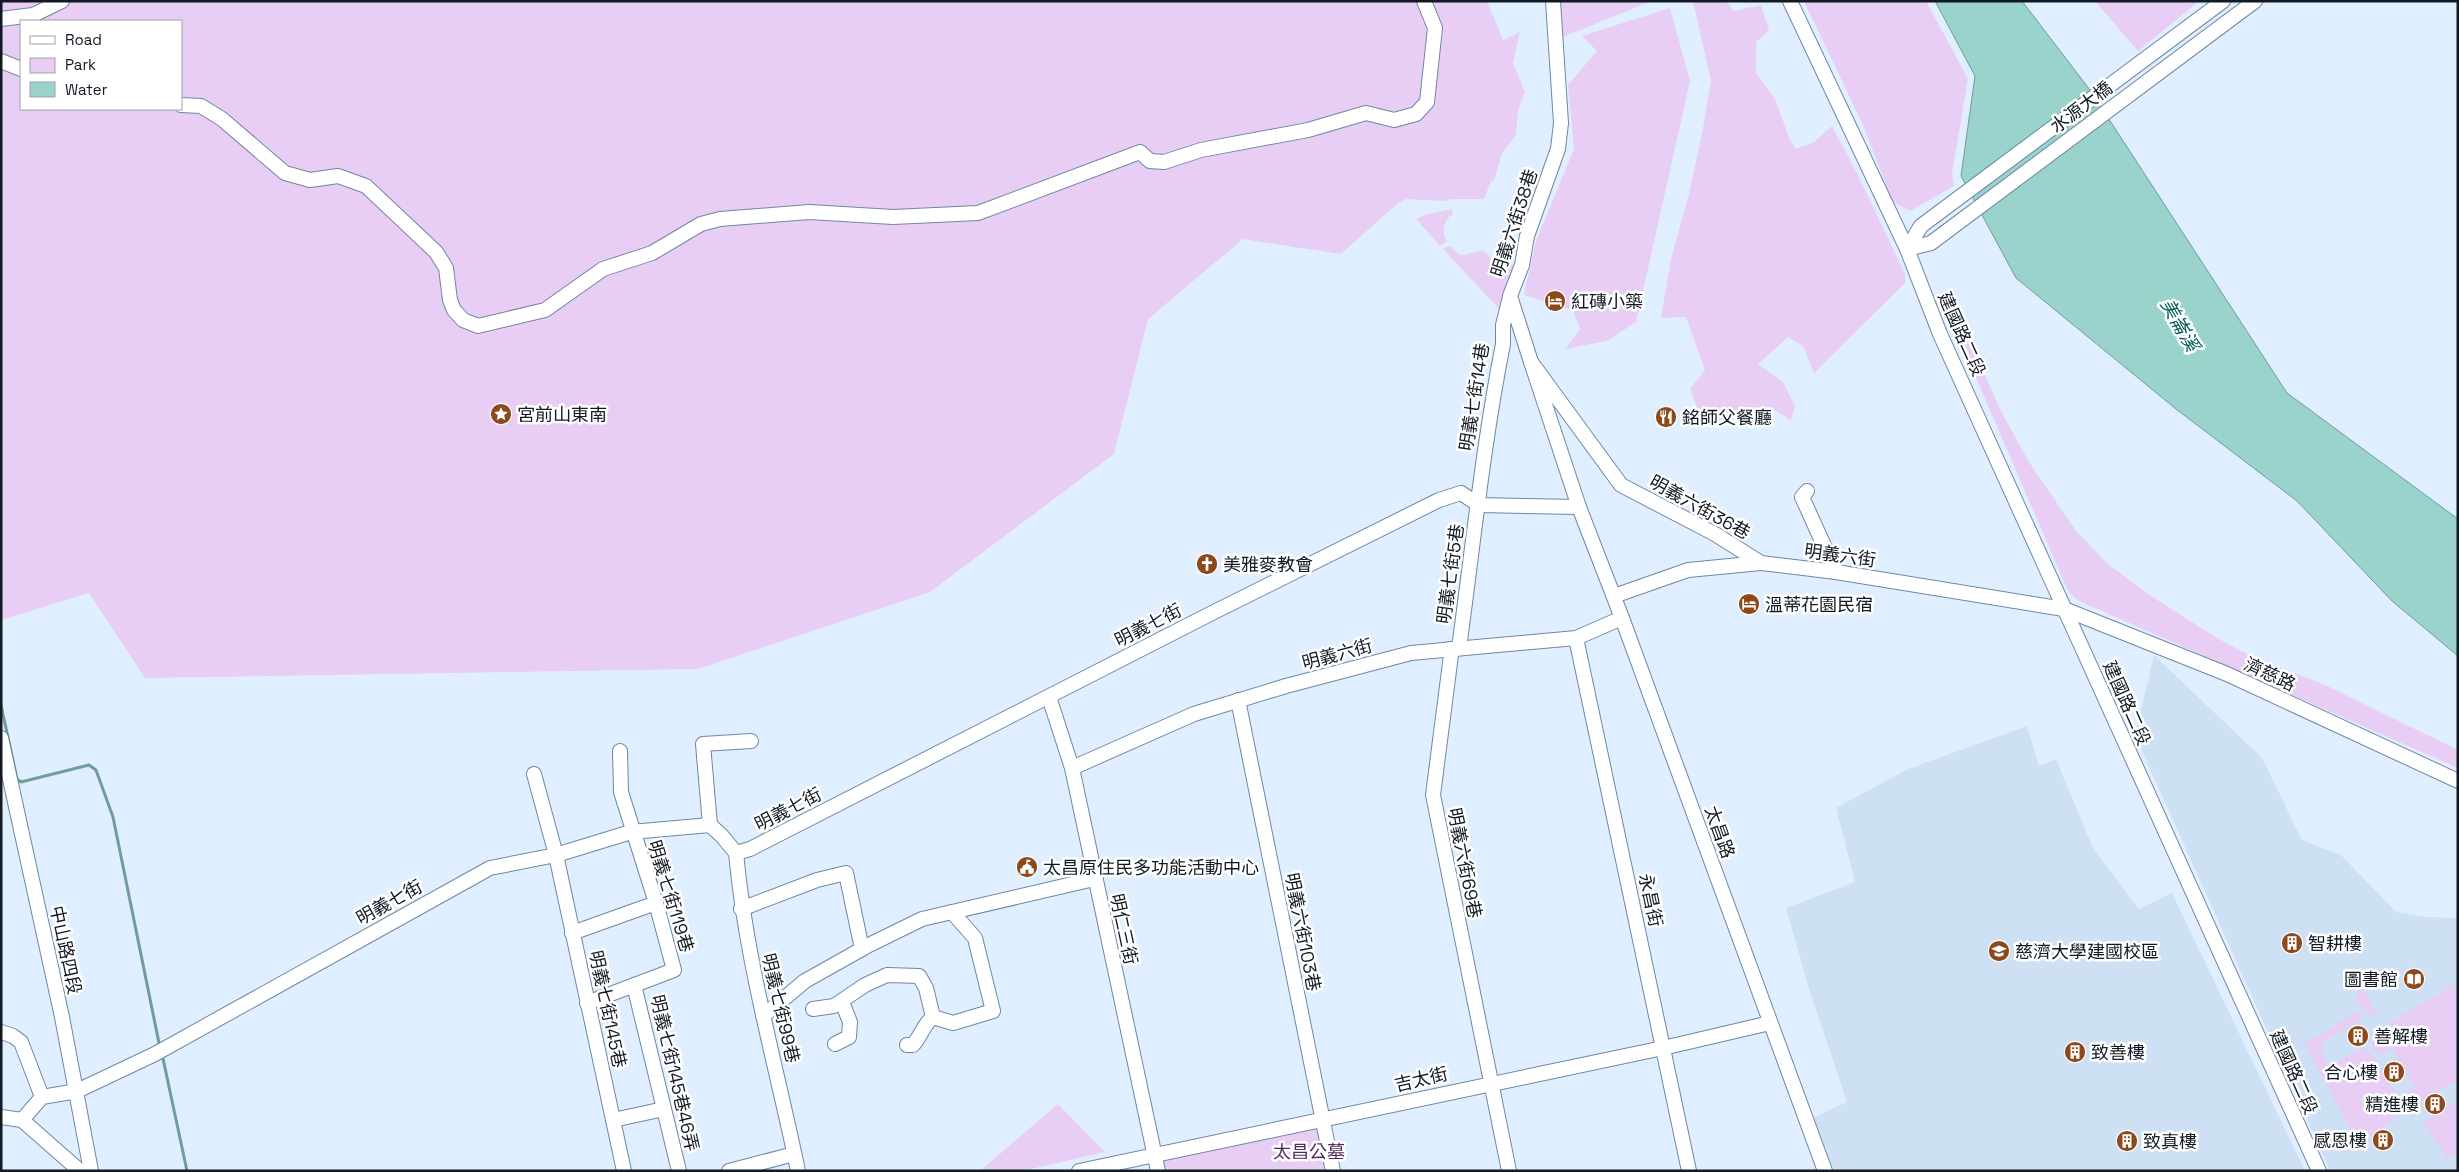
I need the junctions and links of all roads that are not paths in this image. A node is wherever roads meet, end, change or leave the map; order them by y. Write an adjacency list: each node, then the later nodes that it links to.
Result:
1 (62, 1): 7 (street)
2 (1424, 1): 10 (street)
3 (1552, 1): 12 (street, 明義六街38巷)
4 (1790, 1): 11 (street, 建國路二段)
5 (2223, 1): 11 (street, 水源大橋)
6 (2255, 1): 11 (street, 水源大橋)
7 (1, 19)
8 (1, 61): 9 (street)
9 (20, 69)
10 (182, 105)
11 (1907, 249): 21 (street, 建國路二段)
12 (1510, 296): 13 (street, 明義六街38巷); 16 (street, 明義七街14巷)
13 (1531, 362): 14 (street, 明義六街38巷); 17 (street, 太昌路)
14 (1621, 485): 18 (street, 明義六街36巷)
15 (1807, 492): 19 (street)
16 (1479, 506): 17 (street, 明義七街); 24 (street, 明義七街5巷); 25 (street, 明義七街)
17 (1579, 507): 20 (street, 太昌路)
18 (1761, 563): 19 (street, 明義六街); 20 (street, 明義六街)
19 (1836, 572): 21 (street, 明義六街)
20 (1614, 596): 22 (street, 太昌路)
21 (2064, 609): 32 (street, 濟慈路); 76 (street, 建國路二段)
22 (1622, 618): 23 (street, 明義六街); 49 (street, 太昌路)
23 (1576, 638): 24 (street, 明義六街); 53 (street, 永昌街)
24 (1454, 648): 26 (street, 明義六街); 54 (street, 明義六街69巷)
25 (1049, 696): 30 (street, 明仁三街); 35 (street, 明義七街)
26 (1238, 700): 30 (street, 明義六街); 61 (street, 明義六街103巷)
27 (1, 738): 55 (street, 中山路四段)
28 (751, 741): 33 (street)
29 (620, 751): 34 (street, 明義七街119巷)
30 (1072, 768): 37 (street, 明仁三街)
31 (534, 774): 36 (street, 明義七街145巷)
32 (2458, 781)
33 (710, 825): 34 (street, 明義七街); 35 (street)
34 (632, 832): 36 (street, 明義七街); 38 (street, 明義七街119巷)
35 (736, 853): 39 (street, 明義七街99巷)
36 (556, 855): 41 (street, 明義七街145巷); 55 (street, 明義七街)
37 (1094, 879): 40 (street); 63 (street, 明仁三街)
38 (656, 904): 41 (street); 43 (street, 明義七街119巷)
39 (741, 909): 42 (street); 47 (street, 明義七街99巷)
40 (952, 912): 42 (street); 48 (street)
41 (572, 933): 45 (street, 明義七街145巷)
42 (862, 949): 47 (street)
43 (634, 985): 45 (street); 57 (street, 明義七街145巷46弄)
44 (842, 1002): 46 (street); 48 (street); 51 (street)
45 (587, 1003): 60 (street, 明義七街145巷)
46 (813, 1009)
47 (763, 1016): 62 (street, 明義七街99巷)
48 (933, 1017): 52 (street)
49 (1770, 1023): 53 (street, 吉太街); 75 (street, 太昌路)
50 (1, 1032): 56 (street)
51 (835, 1044)
52 (907, 1045)
53 (1663, 1048): 54 (street, 吉太街); 74 (street, 永昌街)
54 (1490, 1082): 61 (street, 吉太街); 73 (street, 明義六街69巷)
55 (77, 1091): 56 (street, 明義七街); 65 (street, 中山路四段)
56 (42, 1097): 59 (street)
57 (664, 1109): 60 (street); 67 (street, 明義七街145巷46弄)
58 (1, 1117): 59 (street)
59 (22, 1120): 64 (street)
60 (613, 1120): 66 (street, 明義七街145巷)
61 (1321, 1120): 63 (street, 吉太街); 72 (street, 明義六街103巷)
62 (794, 1154): 68 (street); 69 (street, 明義七街99巷)
63 (1155, 1154): 70 (street, 吉太街); 71 (street, 明仁三街)
64 (80, 1171)
65 (91, 1171)
66 (624, 1171)
67 (679, 1171)
68 (729, 1171)
69 (798, 1171)
70 (1079, 1171)
71 (1158, 1171)
72 (1333, 1171)
73 (1509, 1171)
74 (1689, 1171)
75 (1825, 1171)
76 (2319, 1171)

